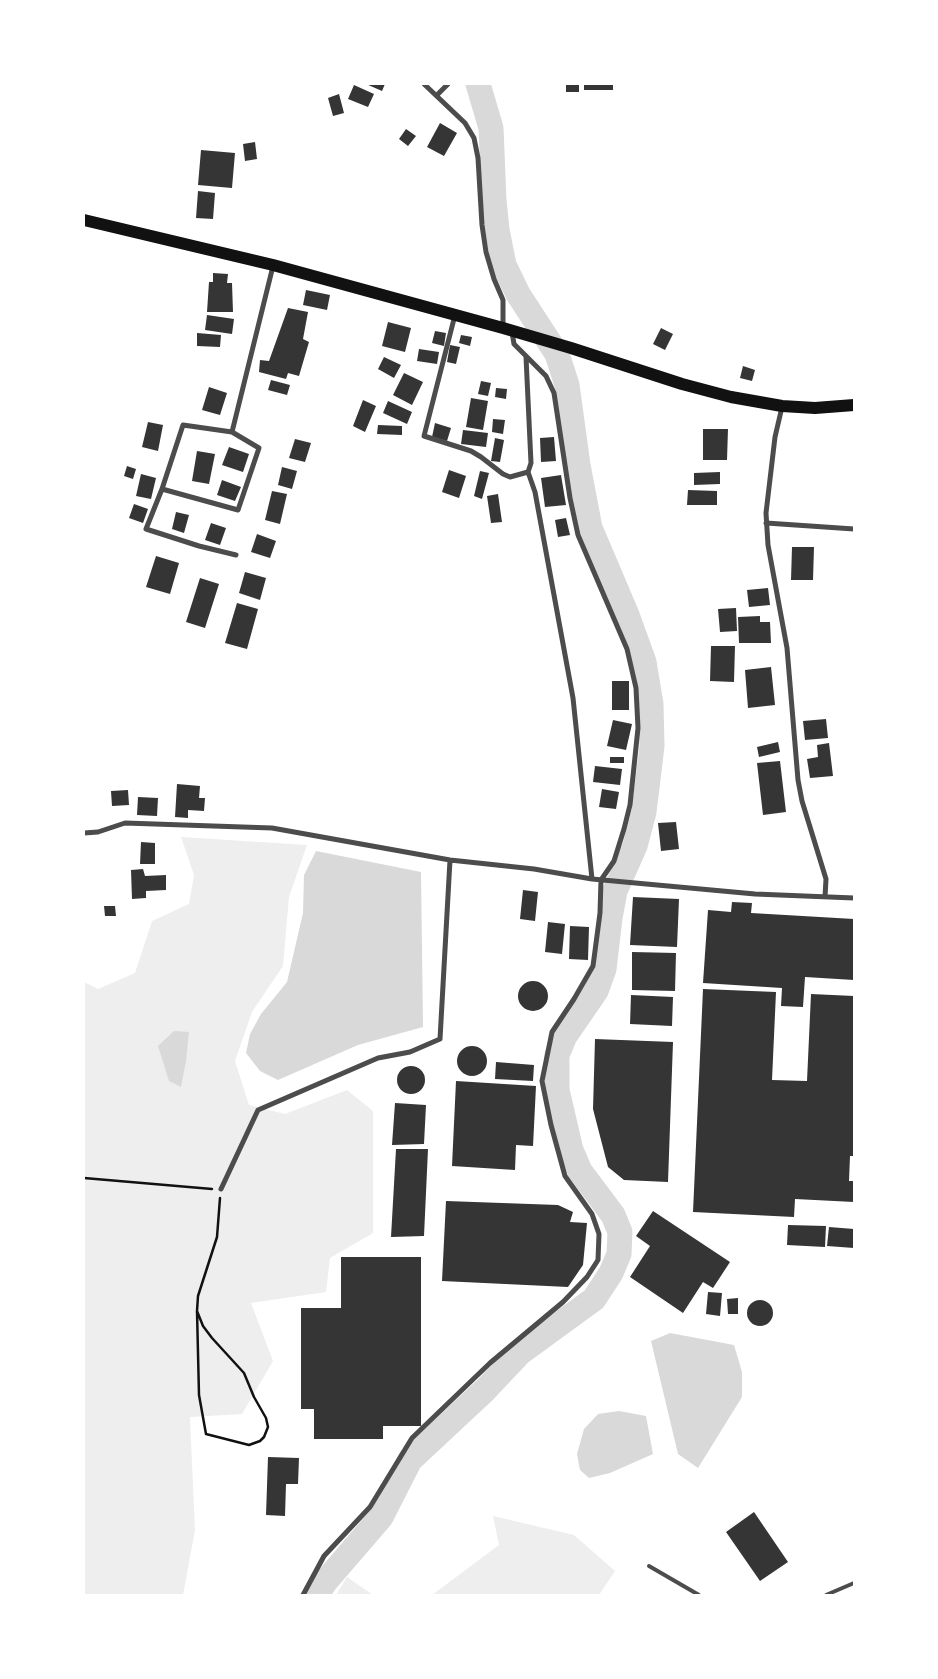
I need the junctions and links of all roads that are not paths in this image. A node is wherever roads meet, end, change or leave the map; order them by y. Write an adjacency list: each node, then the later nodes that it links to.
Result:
1 (424, 84): 3 (street)
2 (448, 84): 3 (street)
3 (437, 95): 7 (street)
4 (84, 220): 5 (main road)
5 (274, 266): 6 (main road); 11 (street)
6 (455, 315): 7 (main road); 12 (street)
7 (507, 330): 8 (street); 10 (main road)
8 (526, 357): 12 (street); 20 (street)
9 (854, 405): 10 (main road)
10 (782, 406): 14 (street)
11 (232, 432): 13 (street); 13 (street)
12 (528, 472): 19 (street)
13 (162, 489): 16 (street)
14 (766, 524): 15 (street); 21 (street)
15 (854, 529)
16 (236, 555)
17 (84, 833): 18 (street)
18 (450, 860): 19 (street); 23 (street)
19 (592, 879): 20 (street)
20 (601, 880): 21 (street); 26 (street)
21 (825, 897): 22 (street)
22 (854, 898)
23 (221, 1189)
24 (649, 1566): 27 (lane)
25 (854, 1583): 28 (lane)
26 (303, 1595)
27 (699, 1595)
28 (826, 1595)

